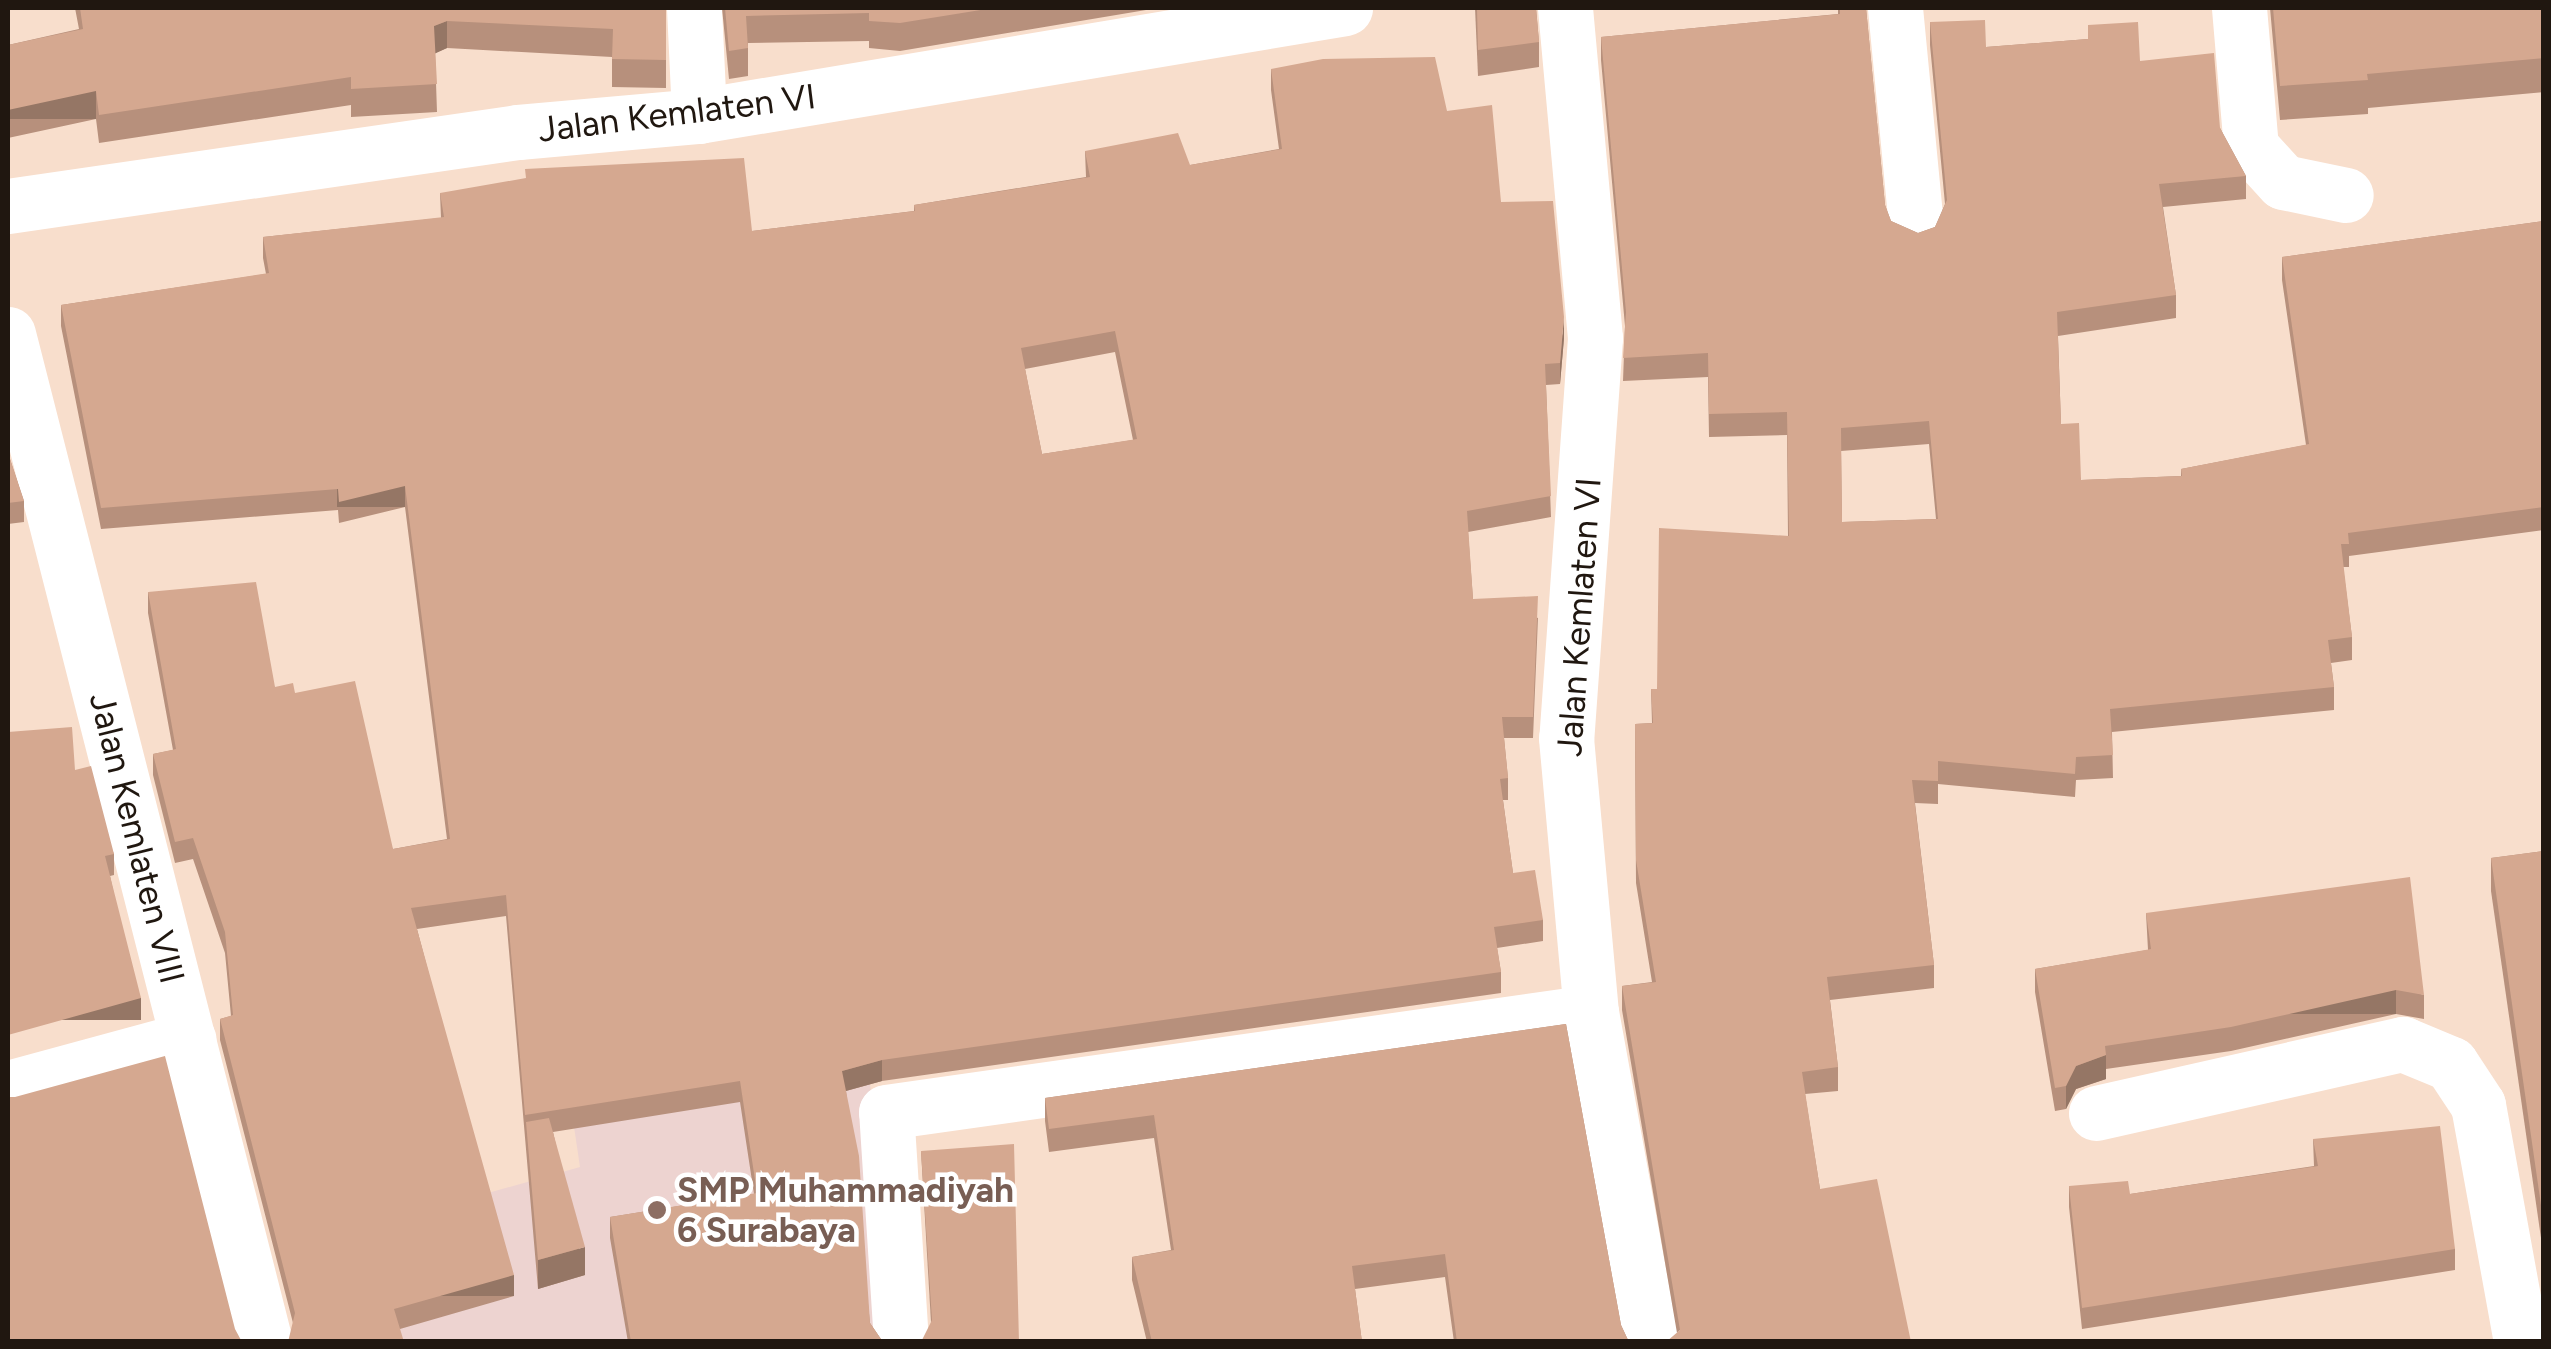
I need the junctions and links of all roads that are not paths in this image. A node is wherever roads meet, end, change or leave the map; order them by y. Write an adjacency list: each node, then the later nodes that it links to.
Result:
1 (694, 8): 6 (street)
2 (1345, 8): 6 (street, Jalan Kemlaten VI)
3 (1565, 8): 11 (street, Jalan Kemlaten VI)
4 (1895, 8): 9 (street)
5 (2238, 8): 7 (street)
6 (699, 116): 8 (street, Jalan Kemlaten VI)
7 (2346, 195)
8 (8, 206)
9 (1916, 225)
10 (8, 334): 12 (street, Jalan Kemlaten VIII)
11 (1590, 1012): 16 (street); 17 (street, Jalan Kemlaten VI)
12 (188, 1038): 13 (street); 15 (street, Jalan Kemlaten VIII)
13 (8, 1088)
14 (2096, 1113): 18 (street)
15 (265, 1342)
16 (901, 1342)
17 (1651, 1342)
18 (2521, 1342)

